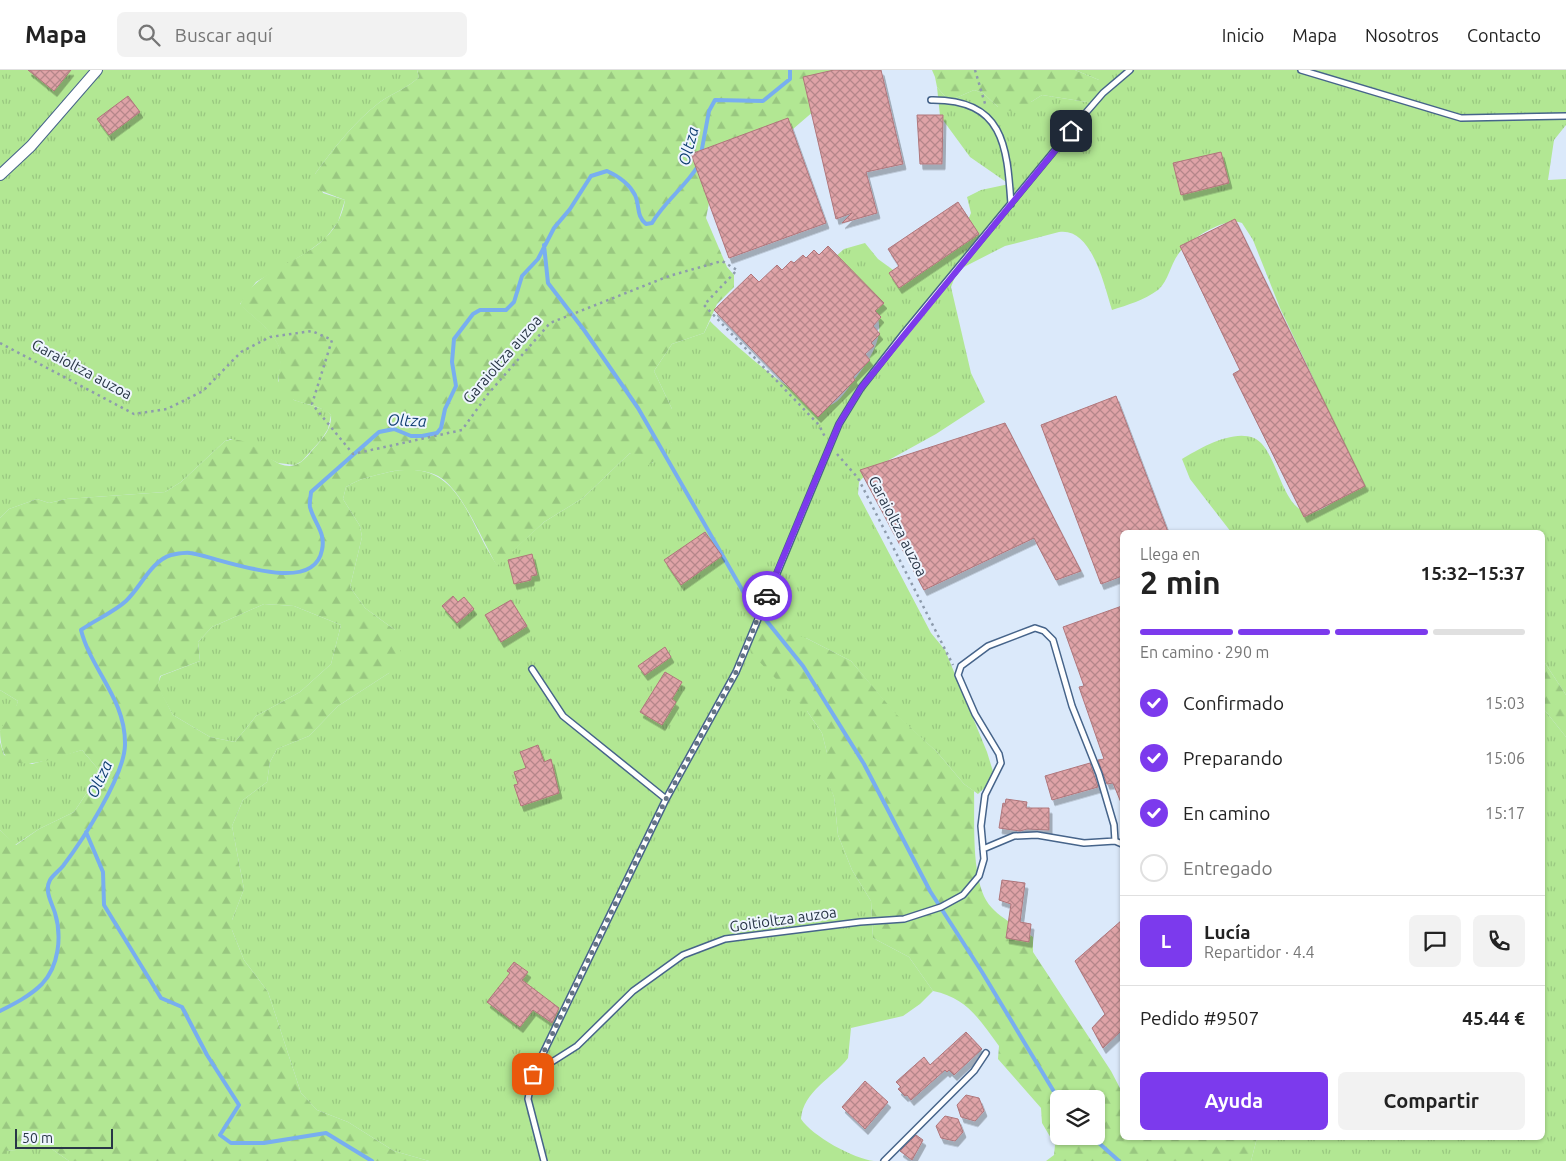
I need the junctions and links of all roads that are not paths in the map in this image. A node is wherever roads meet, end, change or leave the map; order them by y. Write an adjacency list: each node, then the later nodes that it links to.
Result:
1 (97, 70): 6 (street)
2 (1130, 70): 7 (lane)
3 (1301, 70): 5 (lane)
4 (931, 100): 7 (lane)
5 (1566, 116)
6 (0, 175)
7 (1011, 205): 9 (lane)
8 (532, 669): 9 (lane)
9 (666, 799): 14 (lane)
10 (1115, 841): 11 (lane); 12 (lane); 12 (lane, Goitioltza auzoa)
11 (1120, 843)
12 (983, 848): 14 (lane, Goitioltza auzoa)
13 (986, 1053): 16 (lane)
14 (533, 1074): 15 (lane)
15 (544, 1161)
16 (884, 1161)

